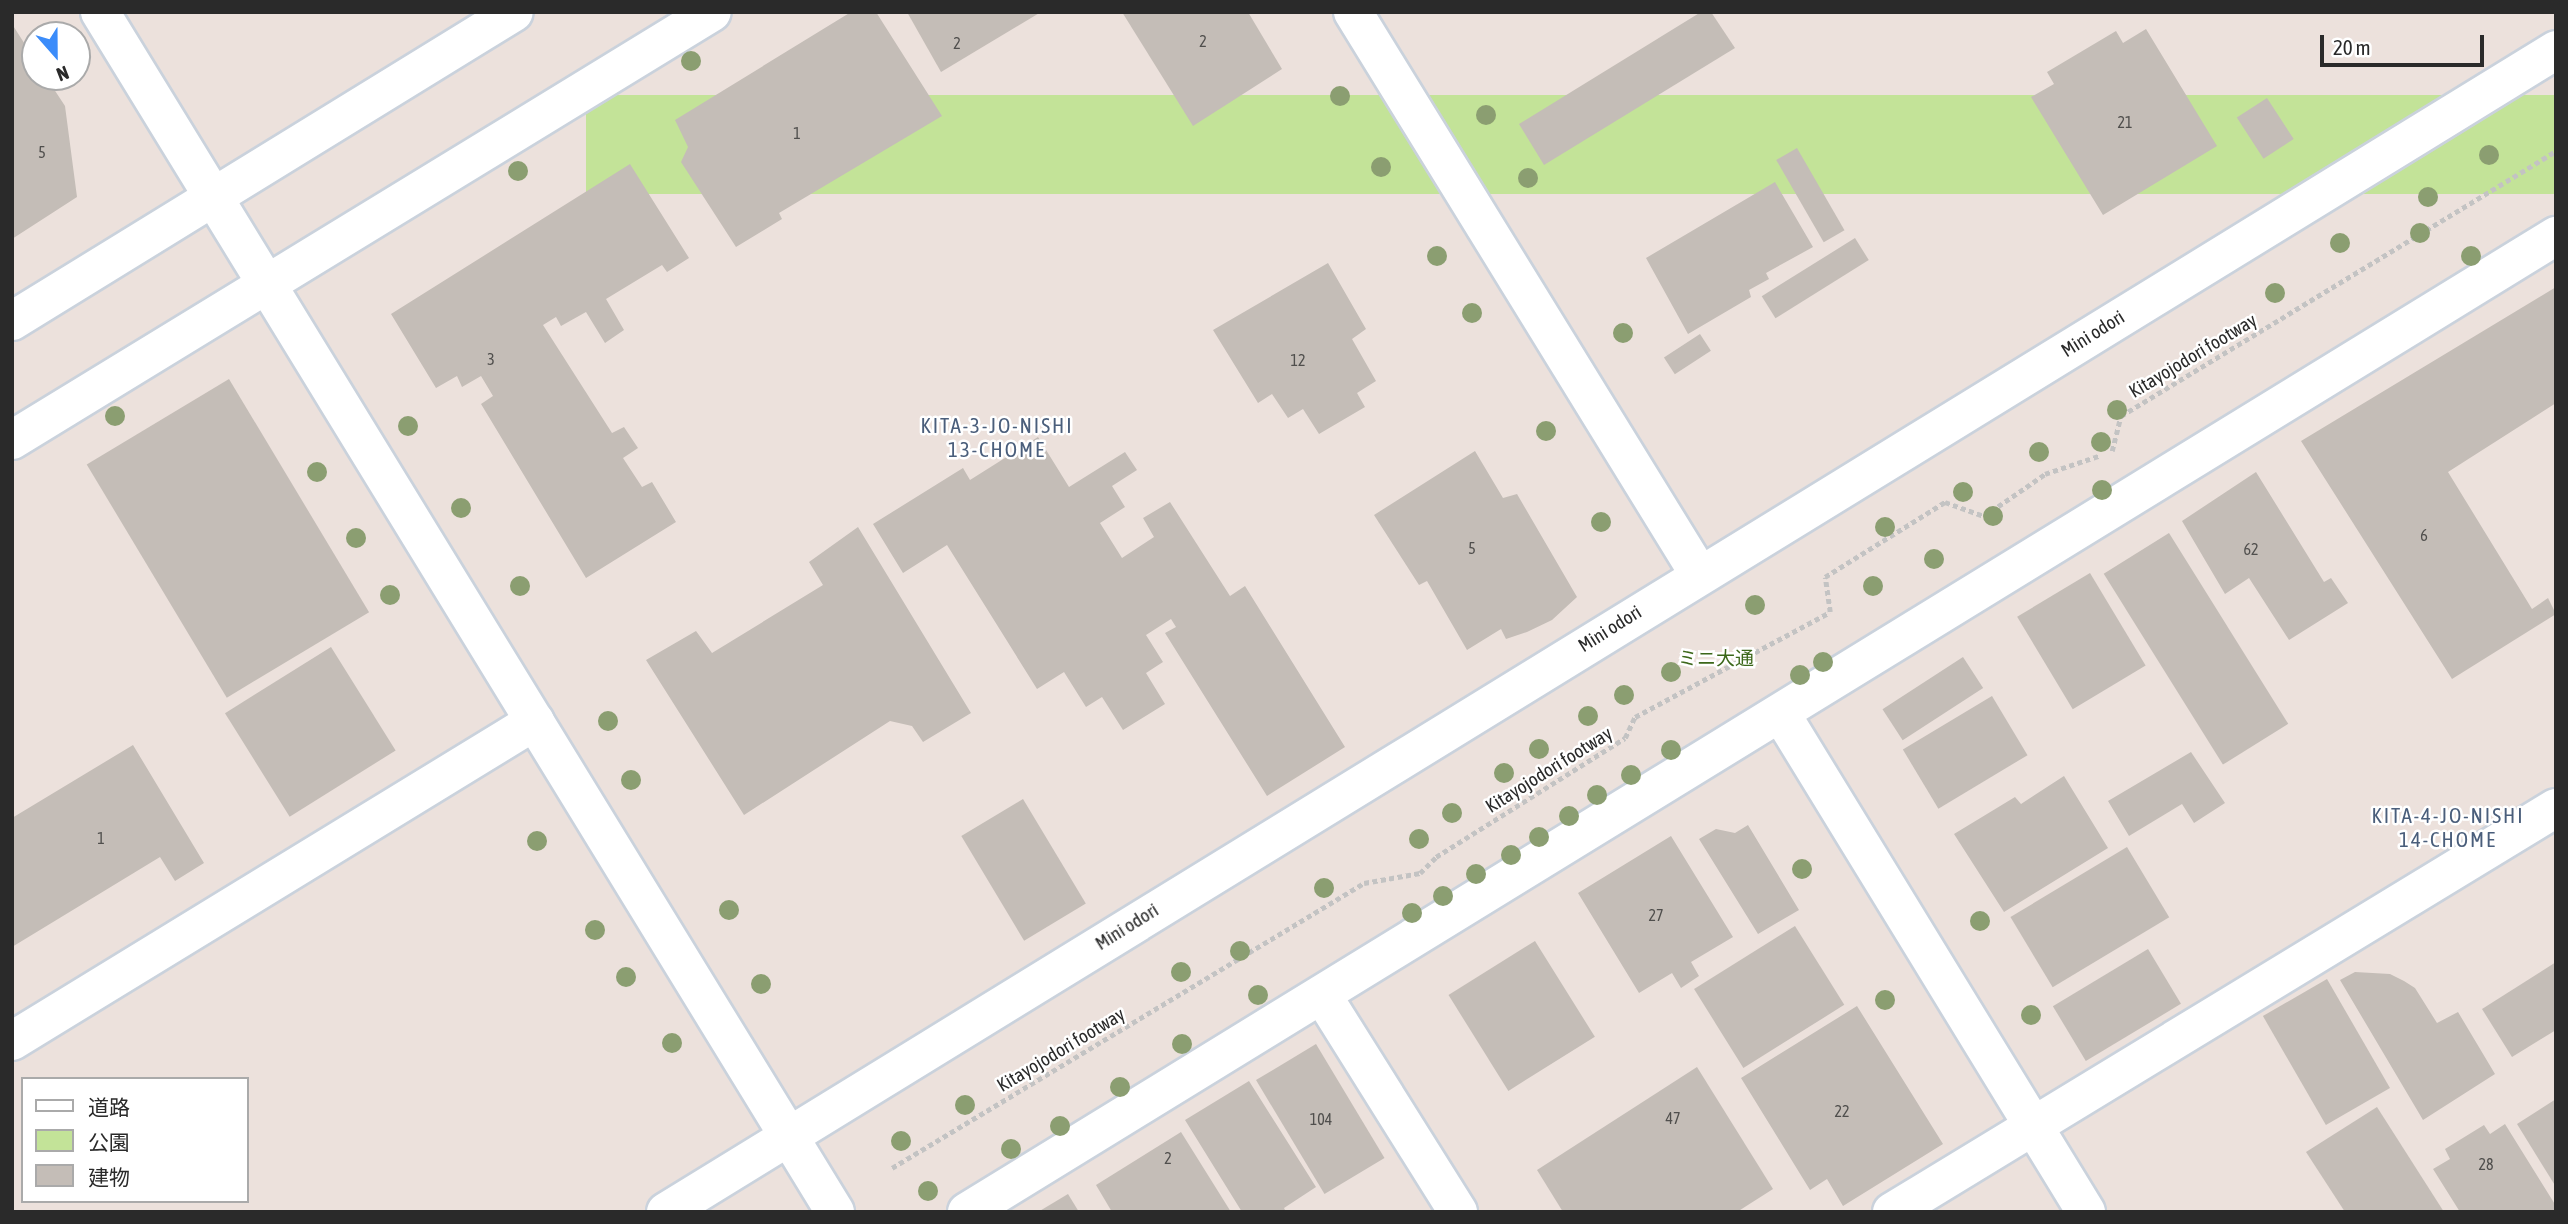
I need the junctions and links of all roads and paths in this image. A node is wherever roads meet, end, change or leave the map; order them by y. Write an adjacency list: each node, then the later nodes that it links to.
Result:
1 (100, 12): 7 (street)
2 (514, 12): 7 (street)
3 (712, 12): 9 (street)
4 (1353, 12): 12 (street)
5 (2556, 50): 12 (street, Mini odori)
6 (2556, 151): 20 (path, Kitayojodori footway)
7 (213, 197): 9 (street); 10 (street)
8 (2556, 236): 13 (street)
9 (266, 284): 11 (street); 14 (street)
10 (12, 321)
11 (12, 440)
12 (1699, 574): 19 (street, Mini odori)
13 (1781, 714): 16 (street); 18 (street)
14 (534, 721): 17 (street); 19 (street)
15 (2556, 808): 18 (street)
16 (1322, 995): 23 (street); 24 (street)
17 (12, 1041)
18 (2032, 1125): 25 (street); 26 (street)
19 (788, 1136): 21 (street, Mini odori); 22 (street)
20 (892, 1168)
21 (666, 1212)
22 (835, 1212)
23 (967, 1212)
24 (1458, 1212)
25 (1892, 1212)
26 (2086, 1212)

